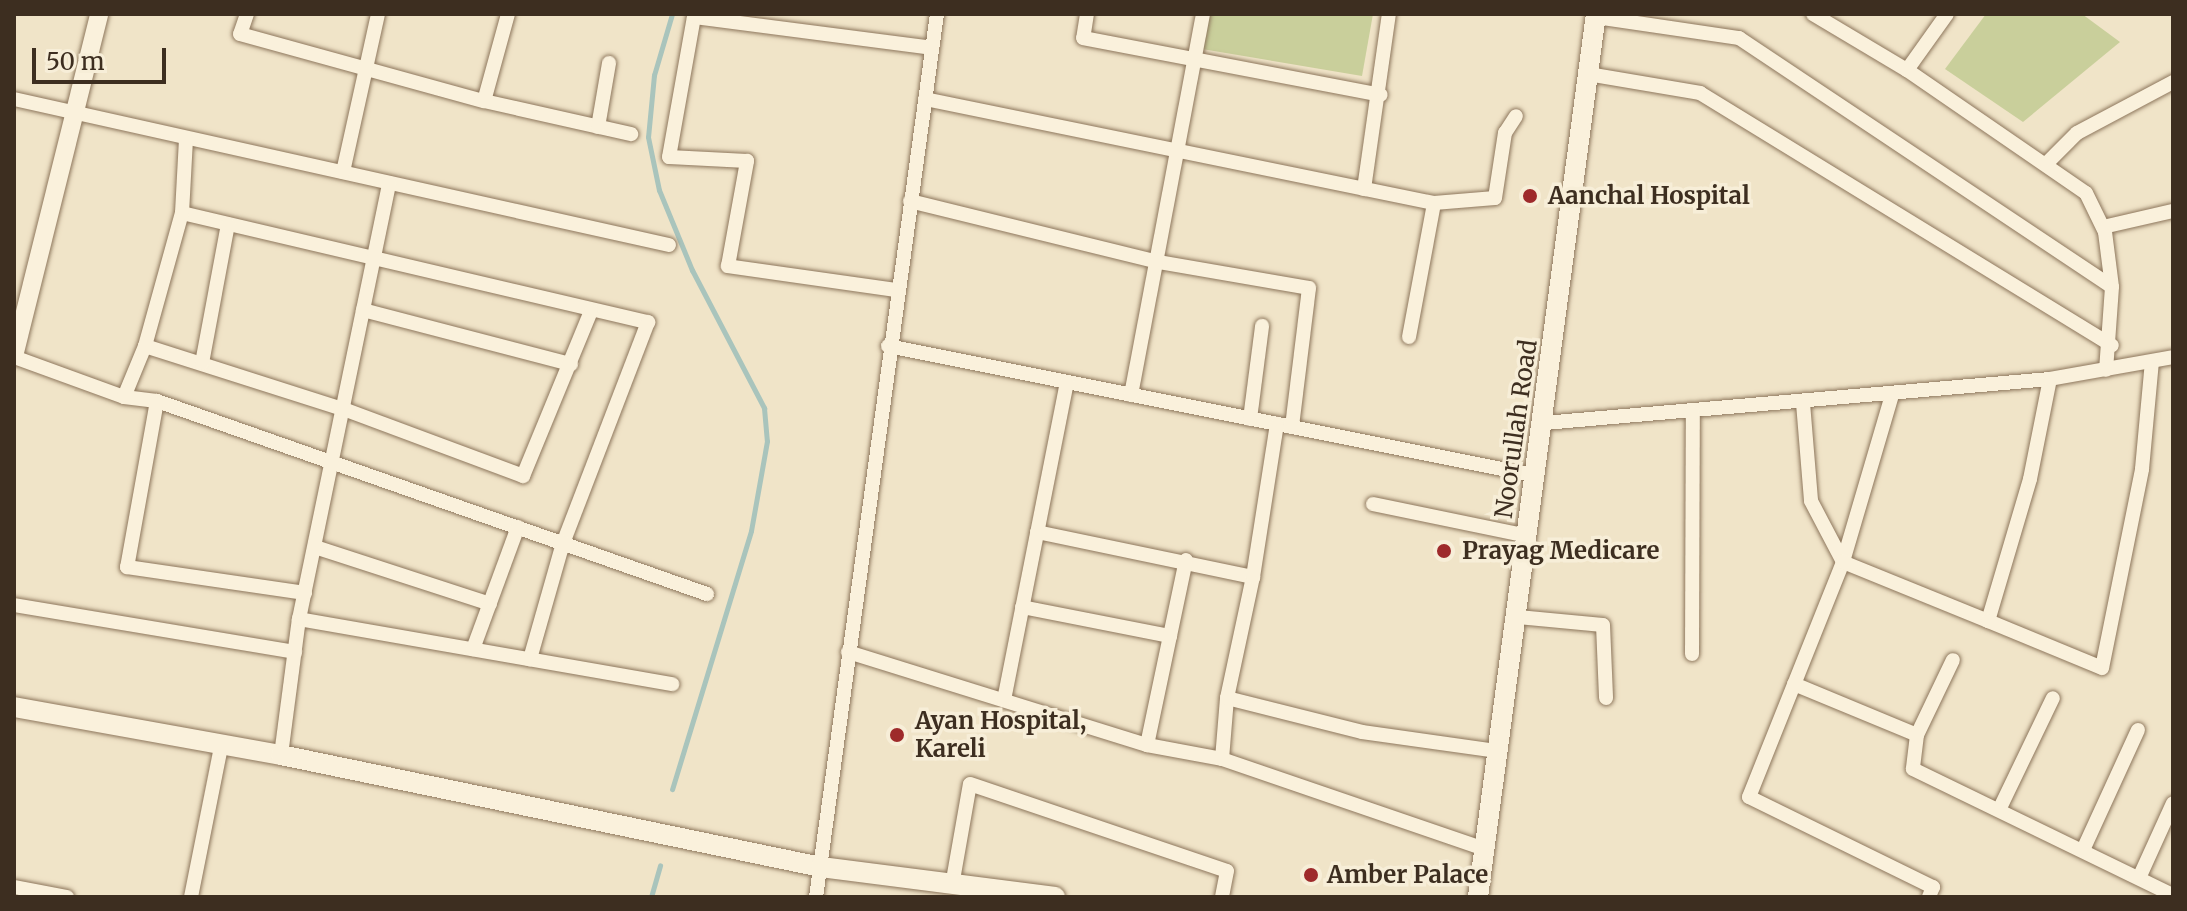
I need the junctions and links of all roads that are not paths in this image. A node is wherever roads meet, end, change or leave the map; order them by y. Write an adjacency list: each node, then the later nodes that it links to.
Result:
1 (99, 14): 23 (street)
2 (247, 14): 15 (street)
3 (378, 14): 15 (street)
4 (508, 14): 22 (street)
5 (937, 14): 12 (street)
6 (1087, 14): 13 (street)
7 (1203, 14): 13 (street)
8 (1389, 14): 19 (street)
9 (1813, 14): 16 (street)
10 (1947, 14): 16 (street)
11 (1596, 15): 17 (main road, Noorullah Road); 42 (street)
12 (932, 48): 21 (street); 43 (street)
13 (1194, 59): 19 (street); 28 (street)
14 (609, 63): 25 (street)
15 (364, 65): 22 (street); 30 (street)
16 (1907, 70): 29 (street)
17 (1588, 74): 48 (street); 67 (main road, Noorullah Road)
18 (2173, 82): 29 (street)
19 (1381, 95): 32 (street)
20 (14, 99): 23 (street)
21 (925, 99): 28 (street); 33 (street)
22 (484, 101): 25 (street)
23 (78, 113): 27 (street); 51 (street)
24 (1516, 116): 34 (street)
25 (598, 127): 26 (street)
26 (631, 134)
27 (186, 138): 30 (street); 36 (street)
28 (1179, 152): 32 (street); 41 (street)
29 (2047, 163): 38 (street)
30 (343, 172): 31 (street)
31 (389, 183): 39 (street); 40 (street)
32 (1364, 189): 34 (street)
33 (910, 201): 41 (street); 43 (street)
34 (1434, 203): 47 (street)
35 (2173, 211): 38 (street)
36 (182, 213): 37 (street); 49 (street)
37 (228, 224): 40 (street); 54 (street)
38 (2103, 227): 42 (street)
39 (669, 245)
40 (376, 255): 44 (street); 45 (street)
41 (1159, 262): 59 (street); 68 (street)
42 (2112, 287): 48 (street)
43 (896, 290): 50 (street)
44 (363, 310): 55 (street); 64 (street)
45 (591, 311): 55 (street); 75 (street)
46 (1262, 326): 66 (street)
47 (1409, 337)
48 (2112, 345): 56 (street)
49 (145, 346): 54 (street); 61 (street)
50 (888, 346): 58 (street); 91 (street)
51 (14, 356): 61 (street)
52 (2173, 357): 53 (street)
53 (2152, 361): 56 (street); 87 (street)
54 (202, 363): 64 (street)
55 (571, 364): 64 (street)
56 (2106, 370): 57 (street)
57 (2050, 379): 60 (street); 87 (street)
58 (1067, 382): 59 (street); 73 (street)
59 (1131, 395): 66 (street)
60 (1892, 395): 63 (street); 78 (street)
61 (124, 397): 62 (street)
62 (157, 401): 69 (street); 80 (street)
63 (1803, 403): 65 (street); 78 (street)
64 (346, 410): 69 (street)
65 (1693, 413): 67 (street); 92 (street)
66 (1250, 419): 68 (street)
67 (1544, 423): 70 (main road, Noorullah Road)
68 (1284, 426): 70 (street); 79 (street)
69 (332, 462): 72 (street); 76 (street)
70 (1537, 476): 74 (main road, Noorullah Road)
71 (1373, 504): 74 (street)
72 (518, 527): 75 (street); 82 (street)
73 (1037, 532): 77 (street); 84 (street)
74 (1528, 536): 85 (main road, Noorullah Road)
75 (563, 543): 81 (street); 93 (street)
76 (315, 547): 80 (street); 82 (street)
77 (1186, 560): 79 (street); 88 (street)
78 (1843, 562): 87 (street); 96 (street)
79 (1253, 577): 97 (street)
80 (305, 593): 86 (street)
81 (707, 594)
82 (490, 604): 89 (street)
83 (14, 605): 90 (street)
84 (1022, 607): 88 (street); 100 (street)
85 (1518, 617): 98 (street); 106 (main road, Noorullah Road)
86 (299, 619): 89 (street); 90 (street)
87 (1988, 621)
88 (1170, 636): 104 (street)
89 (473, 649): 93 (street)
90 (295, 652): 107 (street)
91 (848, 652): 100 (street); 113 (street)
92 (1692, 654)
93 (530, 659): 95 (street)
94 (1953, 660): 103 (street)
95 (672, 684)
96 (1794, 684): 103 (street); 125 (street)
97 (1227, 698): 106 (street); 108 (street)
98 (1606, 698)
99 (2053, 698): 110 (street)
100 (1004, 700): 104 (street)
101 (14, 707): 105 (main road)
102 (2138, 730): 112 (street)
103 (1917, 735): 110 (street)
104 (1147, 745): 108 (street)
105 (221, 747): 107 (main road); 121 (street)
106 (1498, 751): 111 (main road, Noorullah Road)
107 (281, 755): 113 (main road)
108 (1222, 759): 111 (street)
109 (2173, 803): 114 (street)
110 (1999, 810): 112 (street)
111 (1485, 849): 124 (main road, Noorullah Road)
112 (2083, 850): 114 (street)
113 (821, 867): 115 (main road); 122 (street)
114 (2139, 878): 117 (street)
115 (953, 880): 119 (main road); 123 (street)
116 (14, 887): 118 (street)
117 (2173, 895)
118 (60, 896): 120 (street)
119 (1044, 896)
120 (67, 897)
121 (191, 897)
122 (816, 897)
123 (1222, 897)
124 (1478, 897)
125 (1929, 897)

